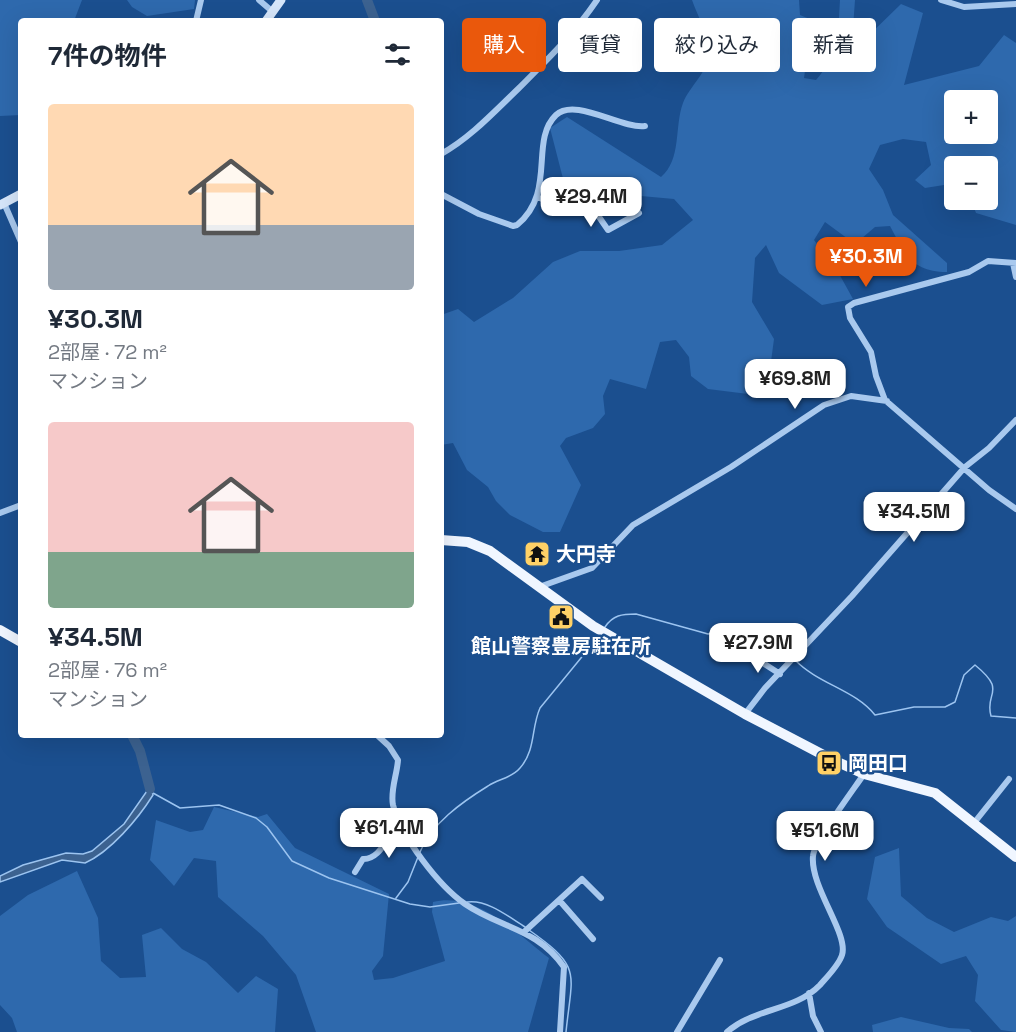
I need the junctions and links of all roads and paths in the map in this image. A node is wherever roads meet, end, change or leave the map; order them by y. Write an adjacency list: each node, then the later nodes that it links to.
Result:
1 (201, 0): 8 (street)
2 (259, 0): 7 (street)
3 (281, 0): 7 (main road)
4 (597, 0): 11 (street)
5 (941, 0): 6 (street)
6 (1016, 4)
7 (273, 12): 9 (main road)
8 (197, 18)
9 (268, 18)
10 (645, 126): 14 (street)
11 (444, 152)
12 (18, 196): 15 (main road)
13 (444, 196): 14 (street)
14 (537, 197): 16 (street)
15 (2, 204): 17 (street)
16 (639, 213)
17 (18, 236)
18 (1014, 263): 19 (street); 20 (street)
19 (1016, 277)
20 (888, 401): 22 (street); 27 (street)
21 (1016, 420): 22 (street)
22 (965, 467): 24 (street); 31 (street)
23 (18, 506): 25 (street)
24 (1016, 509)
25 (0, 513)
26 (444, 540): 27 (main road)
27 (538, 587): 32 (main road)
28 (0, 630): 29 (main road)
29 (18, 640)
30 (749, 654): 31 (street)
31 (780, 674): 32 (street)
32 (746, 714): 34 (main road)
33 (380, 738): 37 (street)
34 (864, 774): 36 (main road); 45 (street)
35 (1010, 779): 36 (street)
36 (974, 823): 38 (main road)
37 (401, 824): 39 (street); 42 (street)
38 (1016, 857)
39 (354, 872)
40 (601, 898): 41 (street)
41 (559, 900): 42 (street); 43 (street)
42 (527, 929): 46 (street)
43 (593, 939)
44 (720, 960): 47 (street)
45 (809, 993): 48 (street); 49 (street)
46 (560, 1032)
47 (677, 1032)
48 (727, 1032)
49 (821, 1032)

